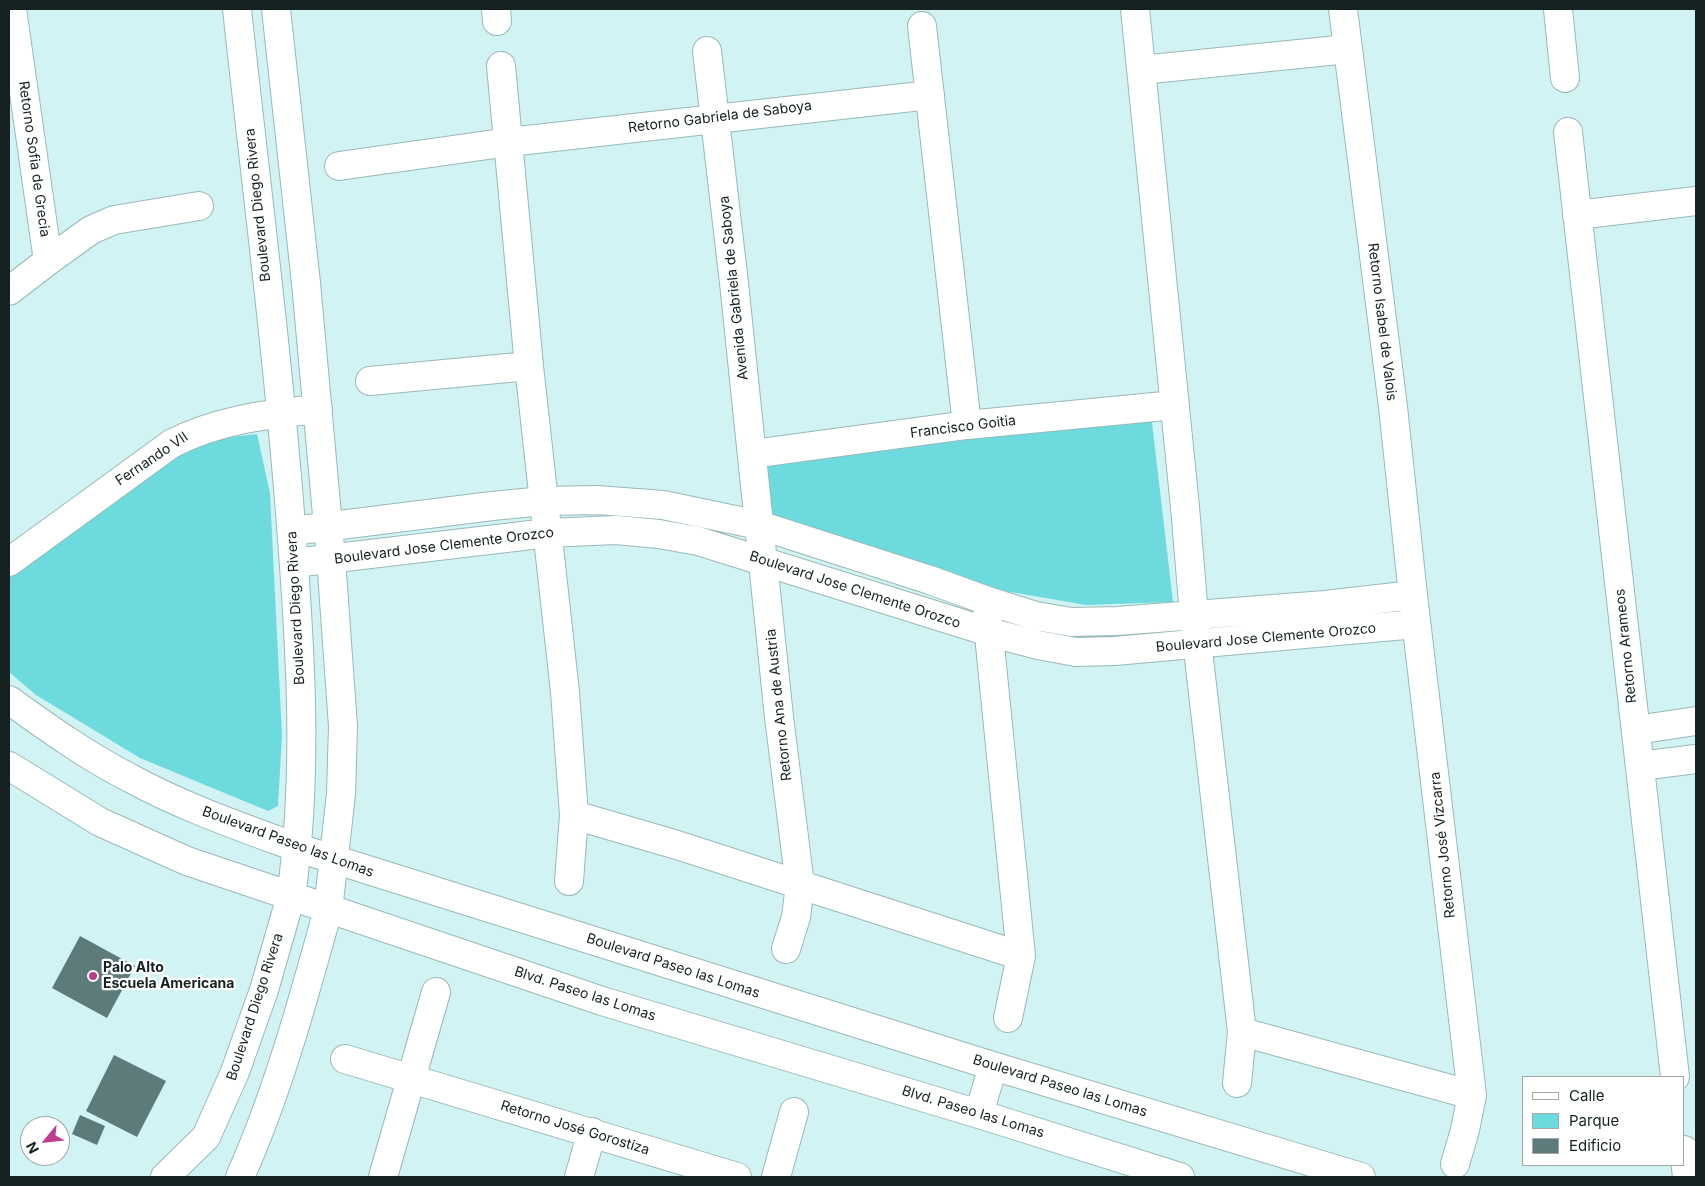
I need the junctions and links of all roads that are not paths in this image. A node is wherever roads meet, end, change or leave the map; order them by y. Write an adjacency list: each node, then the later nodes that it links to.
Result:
1 (237, 9): 27 (street, Boulevard Diego Rivera)
2 (276, 9): 26 (street)
3 (1135, 9): 11 (street)
4 (1343, 9): 8 (street, Retorno Isabel de Valois)
5 (1558, 9): 12 (street)
6 (12, 10): 21 (street, Retorno Sofia de Grecia)
7 (922, 26): 13 (street)
8 (1348, 49): 11 (street); 39 (street, Retorno Isabel de Valois)
9 (707, 51): 14 (street, Avenida Gabriela de Saboya)
10 (501, 66): 16 (street)
11 (1142, 70): 25 (street)
12 (1565, 78)
13 (930, 95): 14 (street, Retorno Gabriela de Saboya); 28 (street)
14 (714, 118): 16 (street, Retorno Gabriela de Saboya); 29 (street, Avenida Gabriela de Saboya)
15 (1568, 132): 20 (street, Retorno Arameos)
16 (510, 142): 17 (street, Retorno Gabriela de Saboya); 23 (street)
17 (339, 166)
18 (1696, 201): 20 (street)
19 (199, 206): 21 (street)
20 (1578, 215): 47 (street, Retorno Arameos)
21 (48, 261): 22 (street)
22 (9, 291)
23 (529, 366): 24 (street); 30 (street)
24 (370, 381)
25 (1175, 405): 28 (street, Francisco Goitia); 41 (street)
26 (318, 409): 27 (street, Fernando VII); 32 (street)
27 (282, 413): 33 (street, Boulevard Diego Rivera); 37 (street, Fernando VII)
28 (967, 425): 29 (street, Francisco Goitia)
29 (752, 454): 31 (street, Avenida Gabriela de Saboya)
30 (543, 501): 31 (street, Boulevard Jose Clemente Orozco); 32 (street, Boulevard Jose Clemente Orozco); 34 (street)
31 (760, 525): 36 (street, Retorno Ana de Austria); 40 (street, Boulevard Jose Clemente Orozco)
32 (328, 526): 33 (street, Boulevard Jose Clemente Orozco); 35 (street)
33 (292, 531): 38 (street, Boulevard Diego Rivera)
34 (548, 532): 35 (street, Boulevard Jose Clemente Orozco); 36 (street, Boulevard Jose Clemente Orozco); 51 (street)
35 (331, 559): 38 (street, Boulevard Jose Clemente Orozco); 53 (street)
36 (764, 560): 43 (street, Boulevard Jose Clemente Orozco); 55 (street, Retorno Ana de Austria)
37 (9, 562)
38 (294, 563): 52 (street, Boulevard Diego Rivera)
39 (1413, 595): 41 (street, Boulevard Jose Clemente Orozco); 42 (street, Retorno José Vizcarra)
40 (986, 600): 41 (street, Boulevard Jose Clemente Orozco); 43 (street)
41 (1194, 615): 44 (street)
42 (1416, 624): 44 (street, Boulevard Jose Clemente Orozco); 68 (street, Retorno José Vizcarra)
43 (989, 632): 44 (street, Boulevard Jose Clemente Orozco); 59 (street)
44 (1198, 645): 62 (street)
45 (9, 700): 52 (street, Boulevard Paseo las Lomas)
46 (1696, 721): 47 (street)
47 (1636, 730): 50 (street, Retorno Arameos)
48 (1696, 759): 50 (street)
49 (9, 766): 56 (street, Blvd. Paseo las Lomas)
50 (1640, 766): 65 (street, Retorno Arameos)
51 (574, 815): 54 (street); 55 (street)
52 (298, 848): 53 (street, Boulevard Paseo las Lomas); 56 (street, Boulevard Diego Rivera)
53 (335, 861): 57 (street); 64 (street, Boulevard Paseo las Lomas)
54 (569, 882)
55 (800, 885): 58 (street, Retorno Ana de Austria); 59 (street)
56 (290, 896): 57 (street, Blvd. Paseo las Lomas); 74 (street, Boulevard Diego Rivera)
57 (328, 910): 70 (street, Blvd. Paseo las Lomas); 75 (street)
58 (786, 949)
59 (1021, 956): 61 (street)
60 (436, 992): 66 (street)
61 (1008, 1018)
62 (1242, 1032): 67 (street); 68 (street)
63 (345, 1058): 66 (street, Retorno José Gorostiza)
64 (993, 1066): 70 (street); 81 (street, Boulevard Paseo las Lomas)
65 (1675, 1076)
66 (413, 1078): 71 (street, Retorno José Gorostiza); 76 (street)
67 (1236, 1083)
68 (1472, 1095): 73 (street, Retorno José Vizcarra)
69 (794, 1112): 79 (street)
70 (979, 1114): 80 (street, Blvd. Paseo las Lomas)
71 (592, 1132): 77 (street); 78 (street, Retorno José Gorostiza)
72 (1685, 1159): 82 (street)
73 (1455, 1164)
74 (165, 1177)
75 (240, 1177)
76 (383, 1177)
77 (579, 1177)
78 (737, 1177)
79 (776, 1177)
80 (1180, 1177)
81 (1361, 1177)
82 (1687, 1177)

